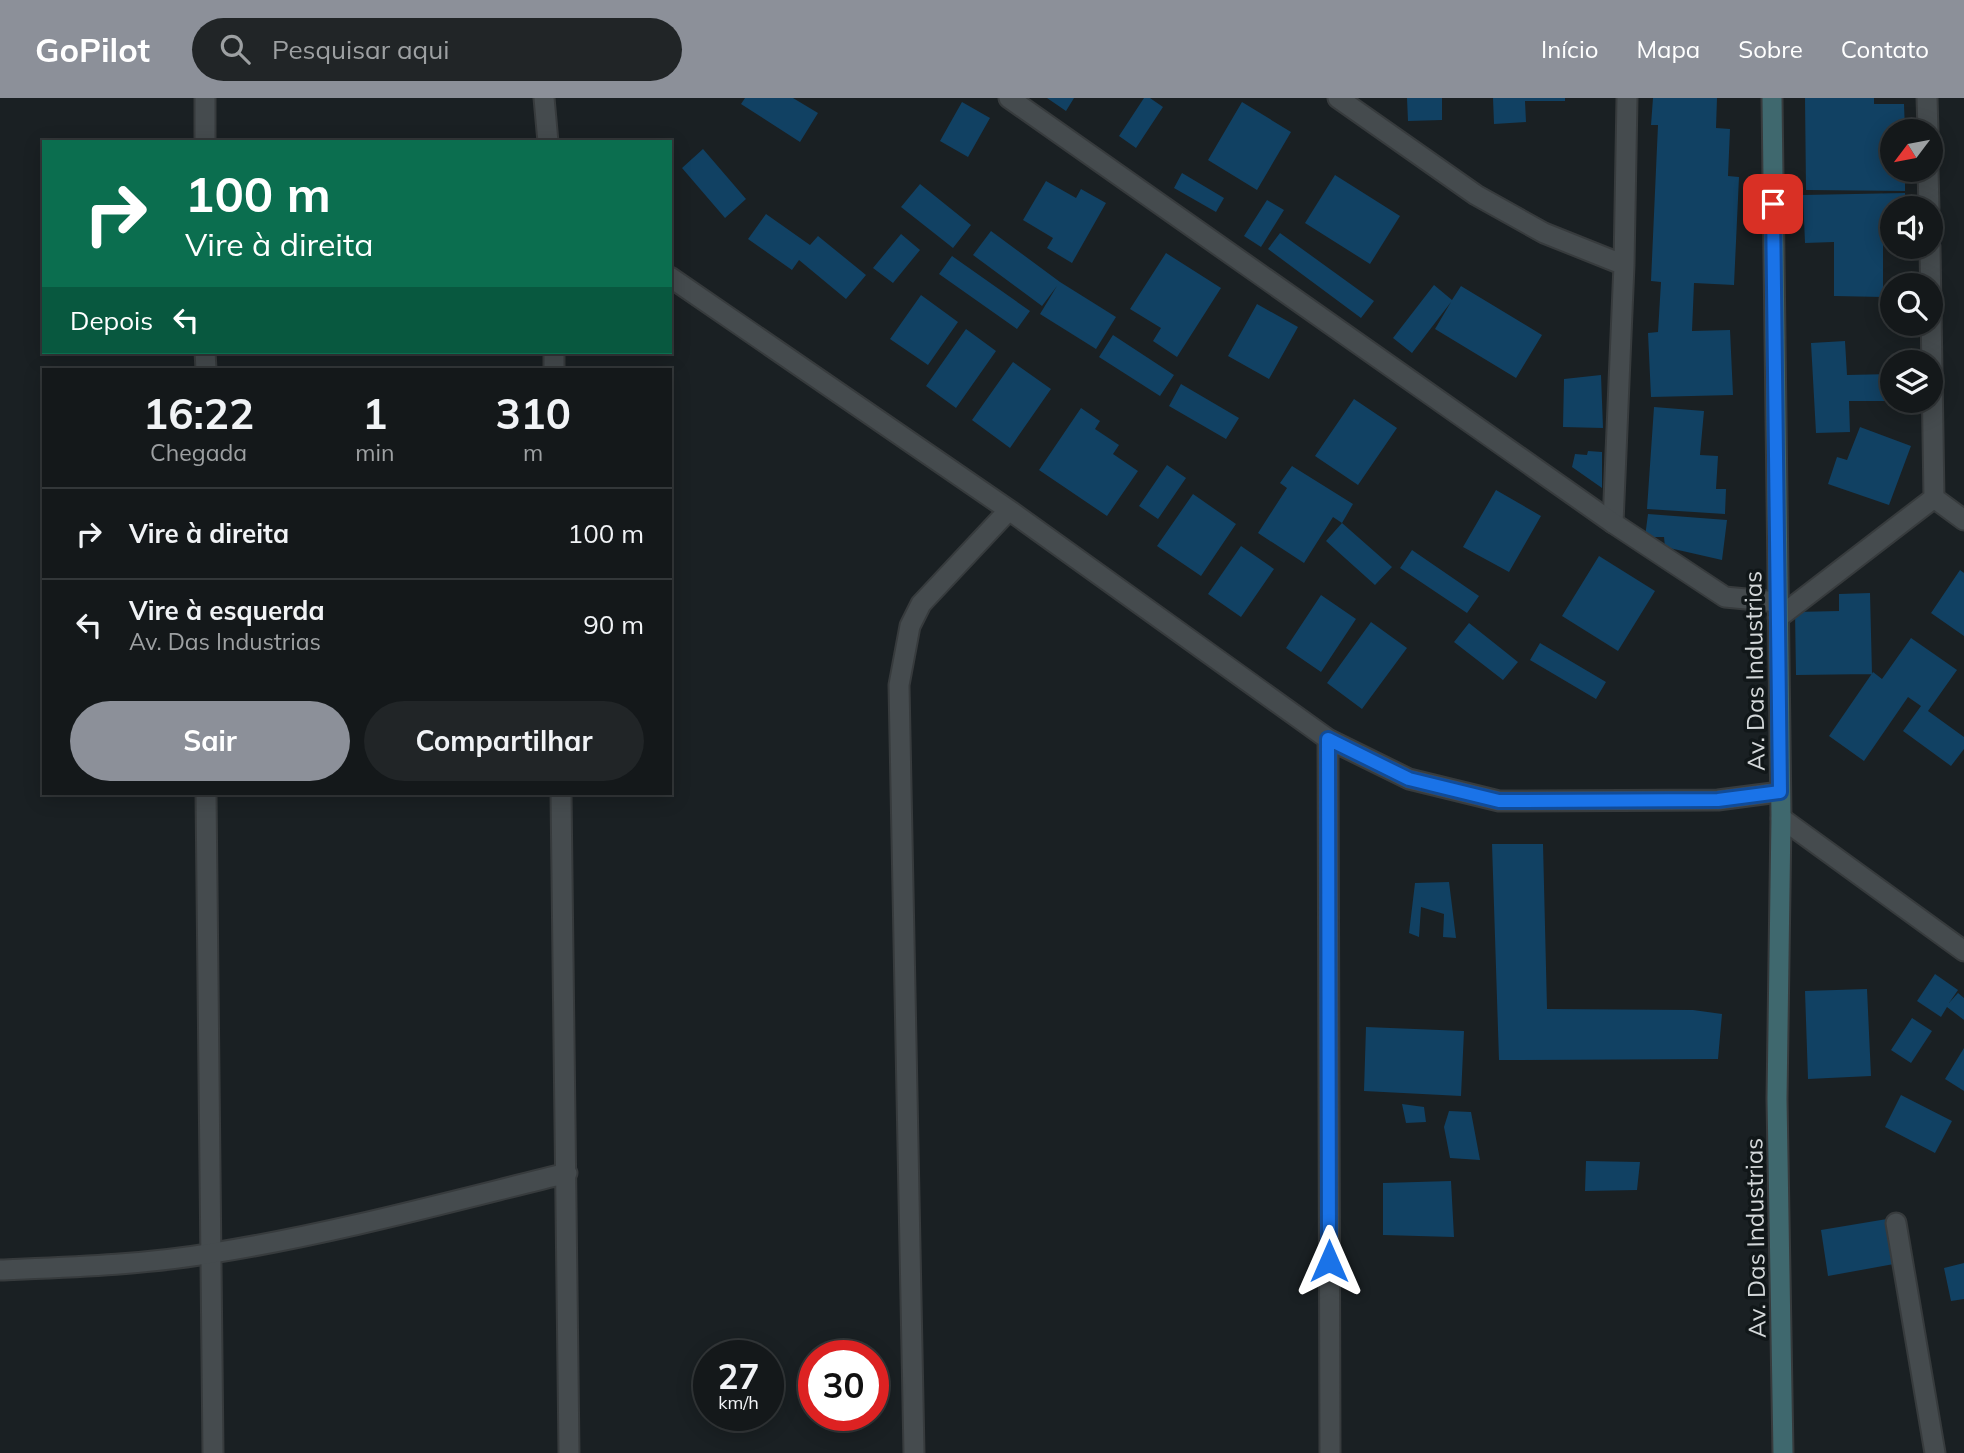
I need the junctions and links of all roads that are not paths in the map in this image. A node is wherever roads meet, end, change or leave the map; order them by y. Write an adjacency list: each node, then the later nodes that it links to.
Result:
1 (205, 98): 9 (street)
2 (544, 98): 10 (street)
3 (1009, 98): 17 (street)
4 (1338, 98): 12 (street)
5 (1627, 98): 12 (street)
6 (1772, 98): 18 (main road, Av. Das Industrias)
7 (1927, 98): 8 (street)
8 (1928, 119)
9 (205, 140)
10 (548, 140)
11 (1930, 259): 14 (street)
12 (1624, 265): 17 (street)
13 (672, 278): 15 (street)
14 (1934, 498): 16 (street); 18 (street)
15 (1009, 510): 19 (street); 31 (street)
16 (1964, 520)
17 (1613, 523): 18 (street)
18 (1778, 610): 20 (main road, Av. Das Industrias)
19 (1328, 739): 20 (street); 32 (street)
20 (1780, 792): 23 (main road, Av. Das Industrias)
21 (206, 795): 27 (street)
22 (561, 795): 25 (street)
23 (1781, 818): 24 (street); 33 (main road, Av. Das Industrias)
24 (1964, 951)
25 (566, 1173): 27 (street); 30 (street)
26 (1896, 1223): 34 (street)
27 (210, 1254): 28 (street); 29 (street)
28 (0, 1270)
29 (212, 1453)
30 (569, 1453)
31 (914, 1453)
32 (1330, 1453)
33 (1783, 1453)
34 (1935, 1453)

